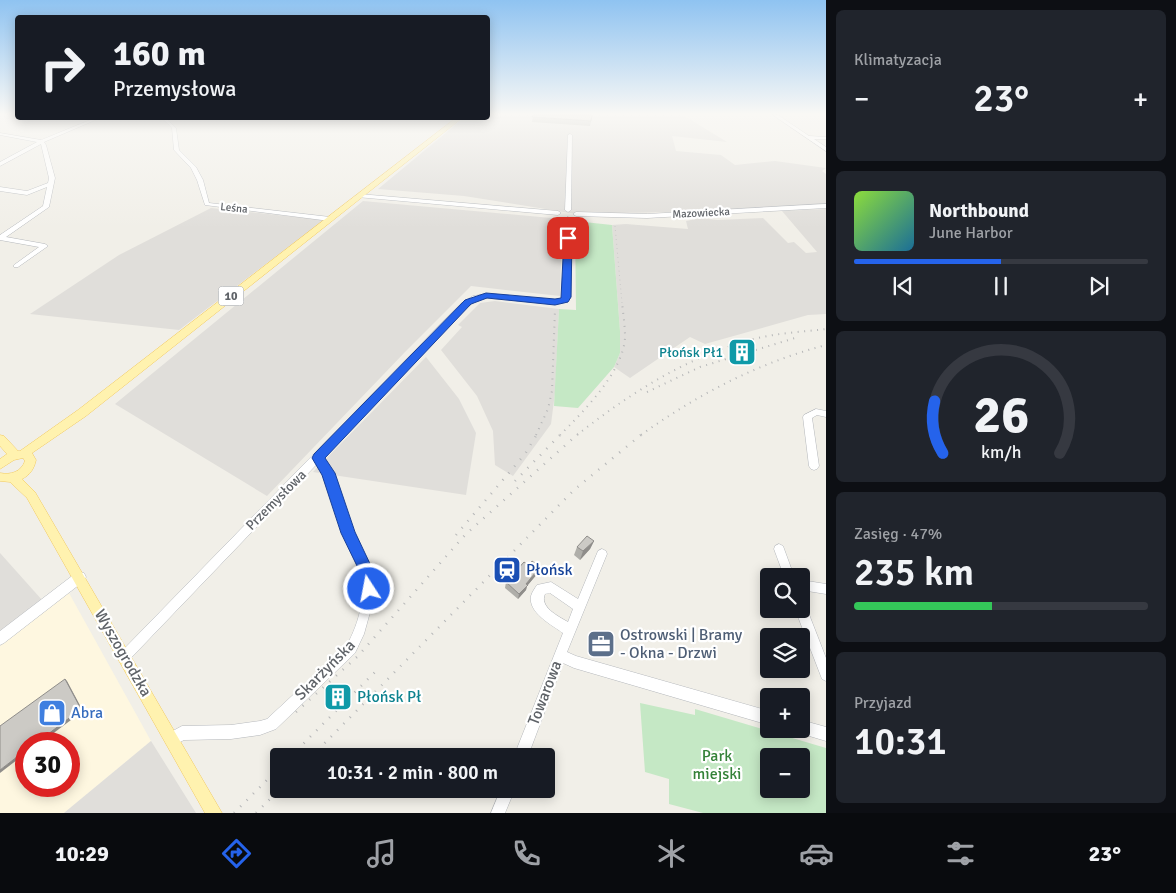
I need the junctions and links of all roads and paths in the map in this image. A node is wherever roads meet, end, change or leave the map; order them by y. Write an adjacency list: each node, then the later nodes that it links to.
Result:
1 (20, 153): 6 (street)
2 (46, 153): 7 (street)
3 (180, 153): 14 (street, Leśna)
4 (414, 153): 9 (main road, 10)
5 (570, 153): 11 (street)
6 (0, 164)
7 (51, 184): 8 (street); 16 (street)
8 (0, 189)
9 (359, 196): 12 (street); 14 (main road, 10)
10 (826, 206): 13 (street, Mazowiecka)
11 (568, 210): 12 (street); 13 (street)
12 (558, 213): 15 (street)
13 (576, 214): 15 (street)
14 (330, 218): 21 (main road, 10)
15 (568, 219): 22 (street, Przemysłowa)
16 (0, 238): 17 (street)
17 (16, 266)
18 (826, 414): 24 (street)
19 (0, 439): 21 (main road)
20 (0, 447): 23 (main road)
21 (23, 456): 23 (main road, 10); 25 (main road, 10)
22 (318, 458): 39 (street, Przemysłowa); 44 (street, Skarżyńska)
23 (1, 463)
24 (814, 466)
25 (24, 472): 26 (main road); 27 (main road, Wyszogrodzka)
26 (4, 479): 27 (main road, Wyszogrodzka)
27 (31, 494): 31 (main road, Wyszogrodzka)
28 (779, 549): 30 (street)
29 (602, 554): 34 (street, Towarowa)
30 (786, 568)
31 (80, 577): 37 (street); 39 (main road, Wyszogrodzka)
32 (810, 586): 33 (street)
33 (826, 589)
34 (580, 607): 36 (street, Towarowa); 36 (street)
35 (805, 618): 40 (street)
36 (570, 631): 38 (street, Towarowa)
37 (0, 639)
38 (560, 655): 41 (street); 45 (street, Towarowa)
39 (125, 656): 44 (main road, Wyszogrodzka)
40 (825, 670)
41 (760, 715)
42 (810, 730): 43 (street)
43 (826, 734)
44 (172, 739): 47 (main road, Wyszogrodzka)
45 (523, 748)
46 (504, 798): 48 (street)
47 (214, 813)
48 (498, 813)

